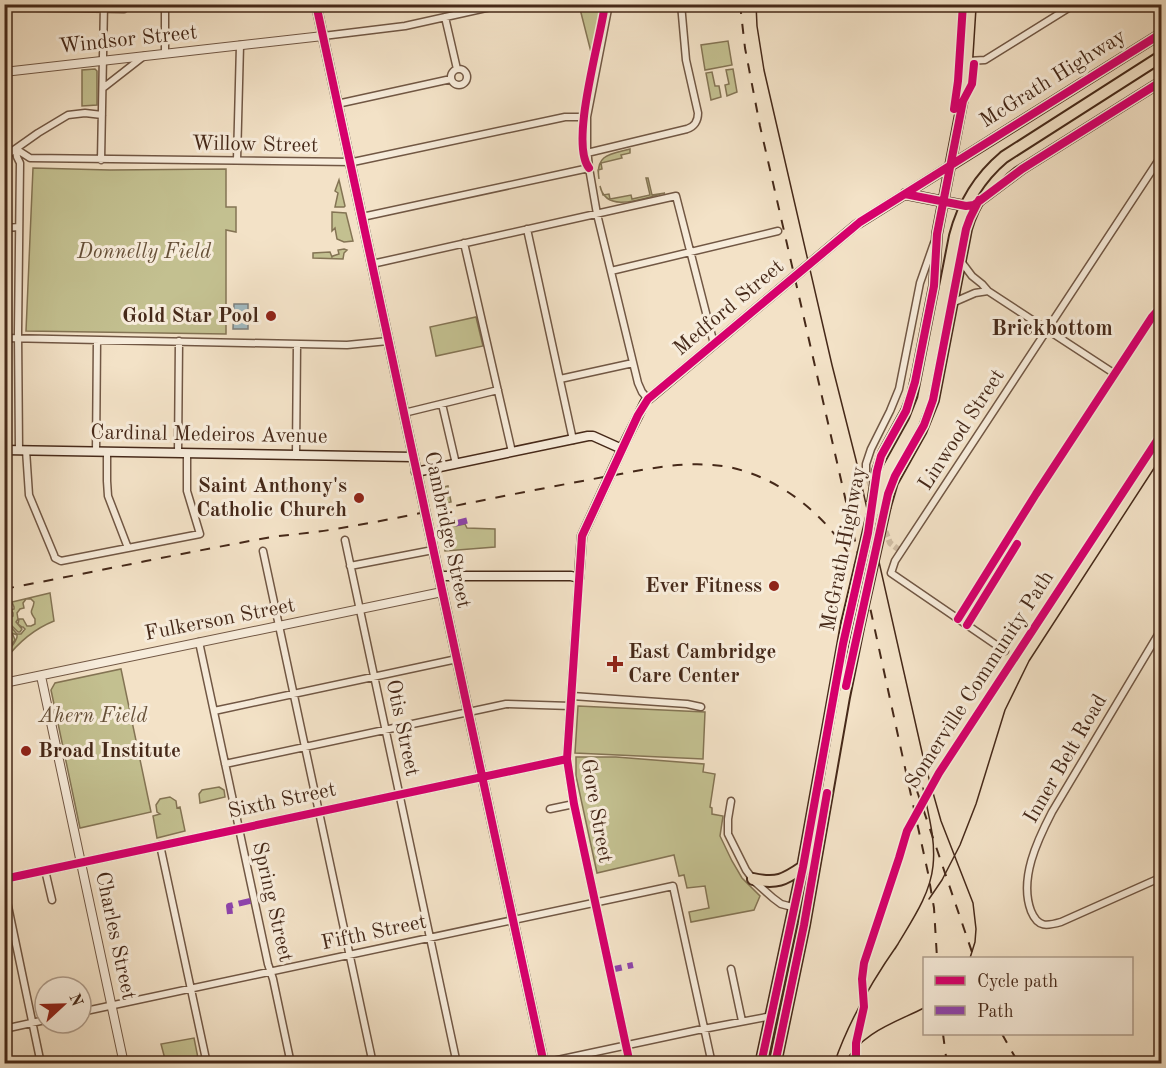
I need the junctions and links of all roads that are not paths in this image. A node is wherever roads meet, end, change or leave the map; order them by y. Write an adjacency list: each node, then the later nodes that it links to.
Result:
1 (165, 4): 16 (street)
2 (316, 4): 14 (main road, Cambridge Street)
3 (504, 4): 12 (street, Windsor Street)
4 (609, 4): 29 (street)
5 (681, 4): 31 (street)
6 (971, 4): 20 (main road)
7 (1075, 4): 20 (street)
8 (66, 6): 9 (street); 10 (street)
9 (104, 6): 11 (street); 19 (street)
10 (4, 7)
11 (124, 9)
12 (445, 18): 14 (street, Windsor Street); 22 (street)
13 (1161, 33): 37 (main road, McGrath Highway)
14 (323, 36): 15 (street, Windsor Street); 27 (main road, Cambridge Street)
15 (240, 45): 16 (street, Windsor Street); 35 (street)
16 (165, 53): 17 (street, Windsor Street)
17 (144, 56): 19 (street, Windsor Street); 26 (street)
18 (1161, 56): 86 (highway, McGrath Highway, bridge)
19 (103, 60): 23 (street, Windsor Street); 26 (street)
20 (967, 61): 37 (main road)
21 (1161, 68): 40 (highway, McGrath Highway)
22 (457, 69): 24 (street); 24 (street)
23 (4, 72)
24 (452, 79): 27 (street)
25 (1161, 81): 40 (main road)
26 (103, 88): 28 (street)
27 (337, 104): 36 (main road, Cambridge Street)
28 (102, 115): 30 (street); 34 (street)
29 (587, 117): 31 (street); 36 (street, Willow Street)
30 (16, 149): 33 (street); 34 (street, Willow Street); 44 (street)
31 (587, 153): 38 (street)
32 (1161, 155): 57 (street, Linwood Street)
33 (4, 158)
34 (101, 160): 35 (street, Willow Street)
35 (237, 160): 36 (street, Willow Street)
36 (350, 162): 43 (main road, Cambridge Street)
37 (950, 166): 39 (main road, Medford Street); 41 (main road, McGrath Highway)
38 (589, 168): 42 (street); 43 (street)
39 (905, 194): 41 (main road); 64 (main road, Medford Street)
40 (979, 200): 41 (main road); 51 (highway, McGrath Highway)
41 (944, 201): 48 (main road, McGrath Highway)
42 (597, 214): 46 (street); 50 (street); 53 (street)
43 (362, 217): 52 (main road, Cambridge Street)
44 (19, 227): 45 (street); 59 (street)
45 (4, 228)
46 (528, 229): 49 (street); 67 (street)
47 (778, 231): 50 (street)
48 (937, 234): 83 (street); 86 (main road, McGrath Highway, bridge)
49 (464, 243): 52 (street); 68 (street)
50 (690, 252): 53 (street); 64 (street)
51 (960, 260): 54 (street); 55 (highway, McGrath Highway)
52 (372, 264): 62 (main road, Cambridge Street)
53 (611, 271): 65 (street)
54 (988, 291): 55 (street); 57 (street)
55 (952, 303): 133 (highway, McGrath Highway, bridge)
56 (1161, 306): 66 (street)
57 (1047, 330): 66 (street); 96 (street, Linwood Street)
58 (4, 338): 59 (street)
59 (18, 338): 60 (street); 75 (street)
60 (97, 340): 61 (street); 76 (street)
61 (179, 341): 63 (street); 79 (street)
62 (388, 341): 63 (street); 71 (main road, Cambridge Street)
63 (297, 344): 80 (street)
64 (714, 344): 69 (main road, Medford Street)
65 (633, 363): 67 (street); 69 (street)
66 (1115, 374): 96 (street)
67 (560, 379): 72 (street)
68 (498, 390): 70 (street); 78 (street)
69 (648, 399): 73 (main road, Medford Street)
70 (442, 404): 71 (street); 82 (street)
71 (404, 413): 81 (main road, Cambridge Street)
72 (573, 440): 73 (main road); 78 (main road)
73 (622, 449): 85 (main road, Medford Street)
74 (4, 450): 75 (main road, Cardinal Medeiros Avenue)
75 (23, 450): 76 (main road, Cardinal Medeiros Avenue); 88 (street)
76 (96, 452): 77 (main road, Cardinal Medeiros Avenue)
77 (107, 452): 79 (main road, Cardinal Medeiros Avenue); 88 (street)
78 (512, 452): 82 (main road)
79 (183, 453): 80 (main road, Cardinal Medeiros Avenue); 88 (street)
80 (296, 455): 81 (main road, Cardinal Medeiros Avenue)
81 (413, 457): 84 (main road, Cambridge Street)
82 (456, 464): 84 (main road)
83 (866, 471)
84 (416, 472): 89 (main road, Cambridge Street)
85 (587, 525): 93 (main road, Gore Street)
86 (868, 533): 124 (highway, McGrath Highway, bridge)
87 (345, 540): 91 (street, Otis Street)
88 (128, 548)
89 (433, 550): 91 (street); 92 (main road, Cambridge Street)
90 (263, 551): 97 (street)
91 (350, 566): 95 (street, Otis Street)
92 (439, 576): 93 (main road); 94 (main road, Cambridge Street)
93 (579, 578): 106 (street, Gore Street)
94 (442, 592): 95 (street, Fulkerson Street); 101 (main road, Cambridge Street)
95 (360, 610): 97 (street, Fulkerson Street); 103 (street, Otis Street)
96 (958, 619): 100 (street)
97 (280, 626): 99 (street, Fulkerson Street); 105 (street)
98 (1161, 627): 126 (street, Inner Belt Road)
99 (199, 642): 102 (street, Fulkerson Street); 109 (street, Spring Street)
100 (1005, 651)
101 (457, 659): 103 (street); 110 (main road, Cambridge Street)
102 (41, 676): 104 (street, Fulkerson Street); 123 (street, Charles Street)
103 (374, 677): 105 (street); 111 (street, Otis Street)
104 (4, 683)
105 (294, 694): 109 (street); 112 (street)
106 (572, 696): 107 (street, Gore Street); 108 (street)
107 (571, 706): 110 (street); 113 (street, Gore Street)
108 (701, 707)
109 (214, 711): 114 (street, Spring Street)
110 (468, 711): 111 (street); 115 (main road, Cambridge Street)
111 (385, 729): 112 (street); 116 (street, Otis Street)
112 (305, 747): 114 (street); 120 (street)
113 (567, 759): 115 (street, Sixth Street); 118 (street, Gore Street)
114 (225, 764): 121 (street, Spring Street)
115 (482, 776): 116 (street, Sixth Street); 134 (main road, Cambridge Street)
116 (399, 794): 120 (street, Sixth Street); 135 (street, Otis Street)
117 (731, 801): 128 (street)
118 (574, 804): 119 (street); 131 (street, Gore Street)
119 (550, 809)
120 (319, 811): 121 (street, Sixth Street); 136 (street)
121 (239, 829): 122 (street, Sixth Street); 138 (street, Spring Street)
122 (160, 846): 123 (street, Sixth Street); 139 (street)
123 (81, 862): 125 (street, Sixth Street); 140 (street, Charles Street)
124 (803, 867): 128 (highway); 132 (highway, McGrath Highway)
125 (45, 870): 127 (street, Sixth Street); 130 (street)
126 (1161, 877)
127 (4, 879)
128 (753, 879): 132 (street)
129 (4, 888): 144 (street)
130 (52, 900)
131 (595, 902): 134 (street, Fifth Street); 145 (street, Fifth Street); 148 (street, Gore Street)
132 (795, 908): 133 (street); 142 (highway, McGrath Highway)
133 (807, 910): 159 (highway, McGrath Highway)
134 (513, 919): 135 (street, Fifth Street); 149 (main road, Cambridge Street)
135 (430, 937): 136 (street, Fifth Street); 155 (street, Otis Street)
136 (350, 955): 138 (street, Fifth Street); 154 (street)
137 (731, 969): 143 (street)
138 (272, 971): 139 (street, Fifth Street); 153 (street, Spring Street)
139 (190, 989): 140 (street, Fifth Street); 152 (street)
140 (112, 1006): 141 (street, Fifth Street); 151 (street, Charles Street)
141 (93, 1010)
142 (771, 1016): 143 (street); 158 (highway, McGrath Highway)
143 (742, 1021): 145 (street)
144 (33, 1023): 146 (street)
145 (704, 1028): 148 (street); 157 (street)
146 (4, 1029)
147 (35, 1035): 150 (street)
148 (626, 1045): 149 (street); 156 (street, Gore Street)
149 (542, 1063)
150 (41, 1064)
151 (124, 1064)
152 (207, 1064)
153 (291, 1064)
154 (373, 1064)
155 (457, 1064)
156 (630, 1064)
157 (712, 1064)
158 (761, 1064)
159 (775, 1064)

